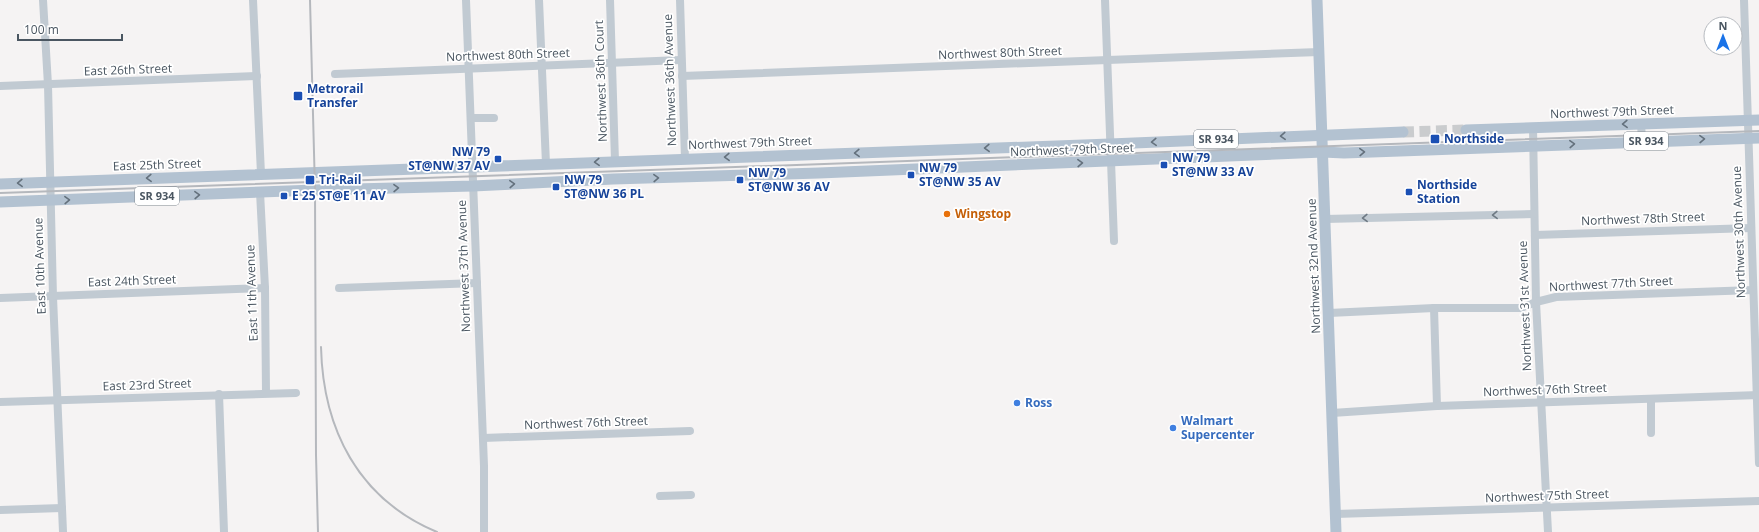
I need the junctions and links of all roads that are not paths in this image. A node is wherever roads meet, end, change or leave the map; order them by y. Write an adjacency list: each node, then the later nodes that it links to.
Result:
1 (43, 0): 19 (street, East 10th Avenue)
2 (253, 0): 17 (street)
3 (466, 0): 15 (street, Northwest 37th Avenue)
4 (539, 0): 14 (street)
5 (610, 0): 13 (street, Northwest 36th Court)
6 (680, 0): 11 (street, Northwest 36th Avenue)
7 (1105, 0): 12 (street)
8 (1317, 0): 10 (main road, Northwest 32nd Avenue)
9 (1744, 0): 23 (street, Northwest 30th Avenue)
10 (1319, 52): 12 (street, Northwest 80th Street); 28 (main road, Northwest 32nd Avenue)
11 (681, 60): 13 (street, Northwest 80th Street); 18 (street, Northwest 36th Avenue)
12 (1107, 61): 18 (street, Northwest 80th Street); 31 (street)
13 (612, 63): 14 (street, Northwest 80th Street); 35 (street, Northwest 36th Court)
14 (541, 66): 15 (street, Northwest 80th Street); 37 (street)
15 (469, 68): 16 (street, Northwest 80th Street); 21 (street, Northwest 37th Avenue)
16 (335, 74)
17 (257, 76): 19 (street, East 26th Street); 40 (street)
18 (682, 76): 34 (street, Northwest 36th Avenue)
19 (48, 85): 20 (street, East 26th Street); 42 (street, East 10th Avenue)
20 (0, 86)
21 (471, 118): 22 (street); 38 (street, Northwest 37th Avenue)
22 (494, 118)
23 (1754, 120): 24 (main road, Northwest 79th Street / SR 934); 29 (street, Northwest 30th Avenue)
24 (1642, 123): 25 (main road, Northwest 79th Street / SR 934, one-way to 25); 30 (street)
25 (1533, 128): 26 (main road, Northwest 79th Street / SR 934); 32 (street, Northwest 31st Avenue)
26 (1466, 130)
27 (1403, 132): 28 (main road, Northwest 79th Street / SR 934)
28 (1322, 134): 31 (main road, Northwest 79th Street / SR 934, one-way to 31); 33 (main road, Northwest 32nd Avenue)
29 (1754, 138): 30 (main road, Northwest 79th Street / SR 934, one-way to 29); 51 (street, Northwest 30th Avenue)
30 (1642, 141): 32 (main road, Northwest 79th Street / SR 934, one-way to 30)
31 (1110, 144): 34 (main road, Northwest 79th Street / SR 934, one-way to 34); 36 (street)
32 (1533, 146): 33 (main road, Northwest 79th Street / SR 934, one-way to 32); 49 (street, Northwest 31st Avenue)
33 (1323, 152): 36 (main road, Northwest 79th Street / SR 934); 50 (main road, Northwest 32nd Avenue)
34 (685, 159): 35 (main road, Northwest 79th Street / SR 934)
35 (615, 161): 37 (main road, Northwest 79th Street / SR 934, one-way to 37)
36 (1110, 162): 44 (main road, Northwest 79th Street / SR 934, one-way to 36); 53 (street)
37 (546, 164): 38 (main road, Northwest 79th Street / SR 934)
38 (473, 167): 39 (main road, Northwest 79th Street / SR 934); 44 (street, Northwest 37th Avenue)
39 (314, 172): 40 (main road, East 25th Street / SR 934)
40 (261, 174): 41 (main road, East 25th Street / SR 934)
41 (178, 177): 42 (main road, East 25th Street / SR 934, one-way to 42); 46 (main road)
42 (50, 182): 43 (main road, East 25th Street / SR 934, one-way to 43); 47 (street, East 10th Avenue)
43 (0, 184)
44 (473, 186): 45 (main road, Northwest 79th Street / SR 934, one-way to 44); 54 (street, Northwest 37th Avenue)
45 (260, 192): 46 (main road, SR 934, one-way to 45); 55 (street, East 11th Avenue)
46 (179, 195): 47 (main road, SR 934, one-way to 46)
47 (50, 200): 48 (main road, SR 934); 58 (street, East 10th Avenue)
48 (0, 202)
49 (1534, 214): 50 (street, one-way to 50); 52 (street, Northwest 31st Avenue)
50 (1325, 219): 62 (main road, Northwest 32nd Avenue)
51 (1751, 228): 52 (street, Northwest 78th Street); 57 (street, Northwest 30th Avenue)
52 (1535, 235): 60 (street, Northwest 31st Avenue)
53 (1114, 241)
54 (477, 283): 56 (street); 75 (street, Northwest 37th Avenue)
55 (266, 288): 58 (street, East 24th Street); 63 (street, East 11th Avenue)
56 (338, 288)
57 (1753, 290): 60 (street, Northwest 77th Street); 66 (street, Northwest 30th Avenue)
58 (53, 296): 59 (street, East 24th Street); 68 (street, East 10th Avenue)
59 (0, 298)
60 (1536, 302): 61 (street, Northwest 77th Street); 70 (street, Northwest 31st Avenue)
61 (1434, 308): 62 (street, Northwest 77th Street); 71 (street)
62 (1329, 313): 72 (main road, Northwest 32nd Avenue)
63 (266, 393): 64 (street, East 23rd Street); 65 (street, East 23rd Street)
64 (296, 393)
65 (219, 394): 68 (street, East 23rd Street); 85 (street)
66 (1758, 395): 67 (street, Northwest 76th Street); 76 (street, Northwest 30th Avenue)
67 (1651, 399): 70 (street, Northwest 76th Street); 74 (street)
68 (57, 400): 69 (street, East 23rd Street); 80 (street, East 10th Avenue)
69 (0, 402)
70 (1541, 403): 71 (street, Northwest 76th Street); 81 (street, Northwest 31st Avenue)
71 (1437, 406): 72 (street, Northwest 76th Street)
72 (1332, 413): 83 (main road, Northwest 32nd Avenue)
73 (690, 431): 75 (street, Northwest 76th Street)
74 (1651, 433)
75 (483, 438): 86 (street, Northwest 37th Avenue)
76 (1759, 463)
77 (690, 495): 78 (street)
78 (660, 496)
79 (1759, 501): 81 (street, Northwest 75th Street)
80 (62, 508): 82 (street); 84 (street, East 10th Avenue)
81 (1547, 508): 83 (street, Northwest 75th Street); 88 (street, Northwest 31st Avenue)
82 (0, 510)
83 (1335, 514): 87 (main road, Northwest 32nd Avenue)
84 (63, 532)
85 (224, 532)
86 (484, 532)
87 (1336, 532)
88 (1548, 532)

